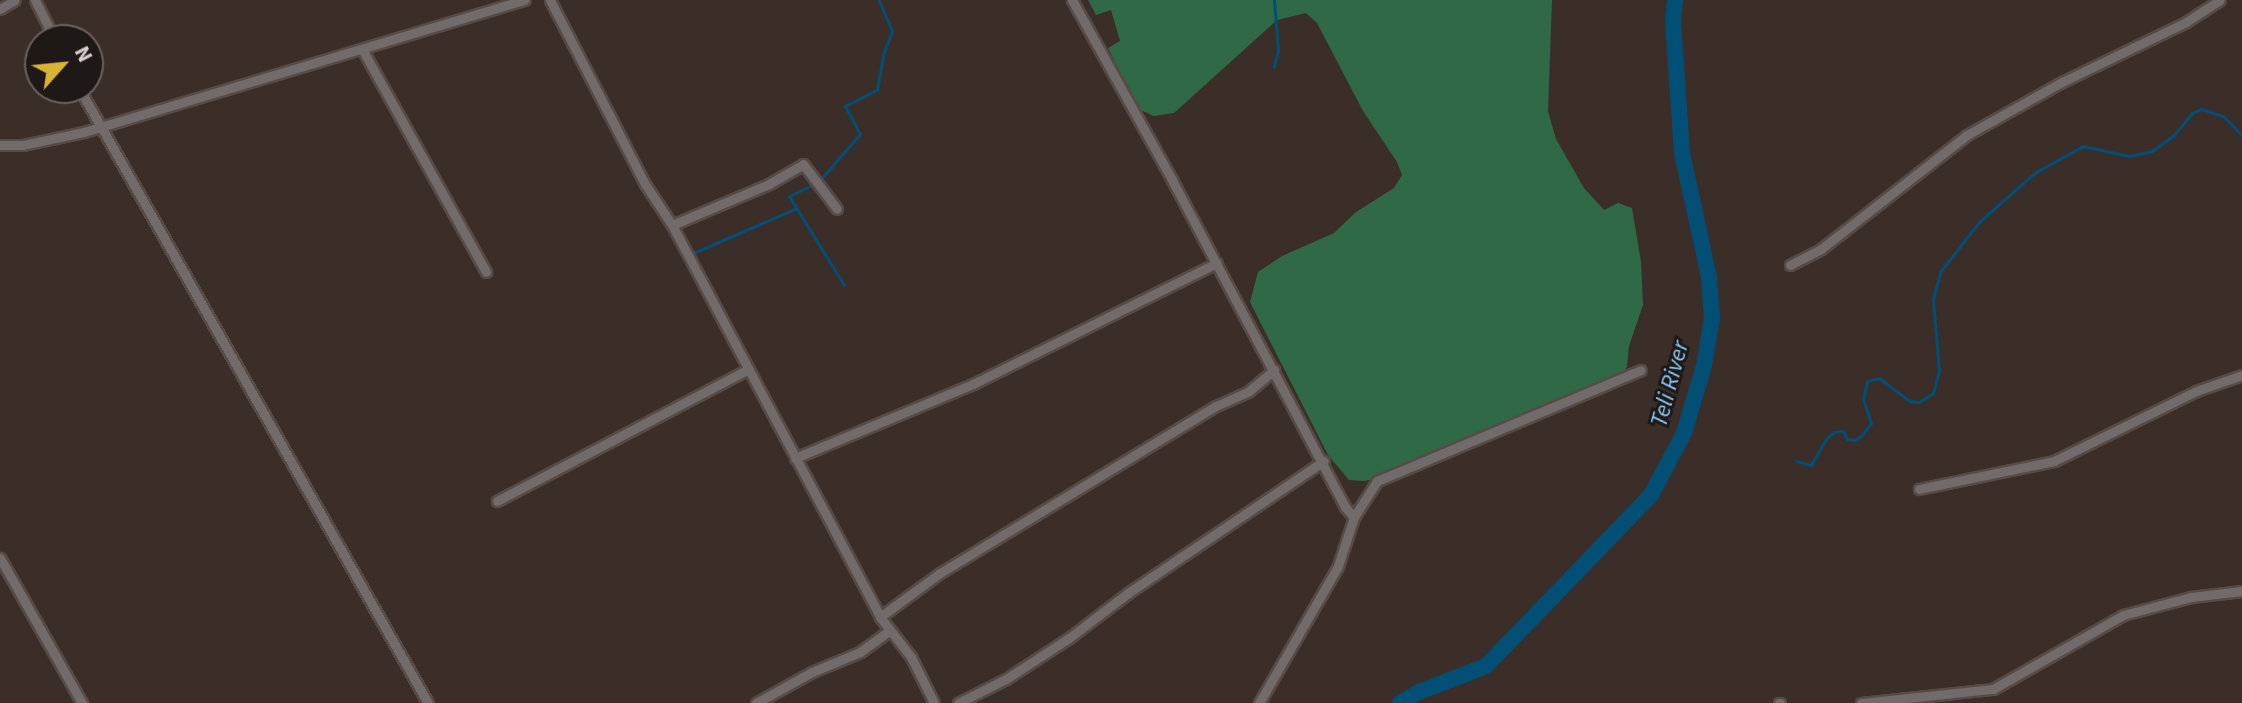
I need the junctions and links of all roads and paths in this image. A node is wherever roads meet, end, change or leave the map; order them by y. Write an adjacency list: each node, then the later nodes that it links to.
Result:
1 (15, 0): 7 (street)
2 (35, 0): 8 (street)
3 (525, 0): 9 (street)
4 (550, 0): 14 (street)
5 (1072, 0): 15 (street)
6 (2220, 0): 16 (street)
7 (0, 9)
8 (47, 24)
9 (362, 49): 11 (street); 17 (street)
10 (88, 104): 11 (street)
11 (102, 127): 12 (street); 32 (street)
12 (0, 145)
13 (837, 209): 14 (street)
14 (672, 225): 18 (street)
15 (1217, 263): 19 (street); 22 (street)
16 (1790, 265)
17 (486, 272)
18 (748, 369): 22 (street); 25 (street)
19 (1274, 370): 23 (street); 29 (street)
20 (1641, 370): 26 (street)
21 (2242, 375): 24 (street)
22 (795, 458): 29 (street)
23 (1324, 461): 26 (street); 35 (street)
24 (1919, 489)
25 (497, 501)
26 (1354, 517): 36 (street)
27 (0, 558): 31 (street)
28 (2242, 591): 37 (street)
29 (880, 617): 30 (street)
30 (888, 632): 33 (street); 34 (street)
31 (82, 703)
32 (428, 703)
33 (756, 703)
34 (934, 703)
35 (958, 703)
36 (1259, 703)
37 (1861, 703)

